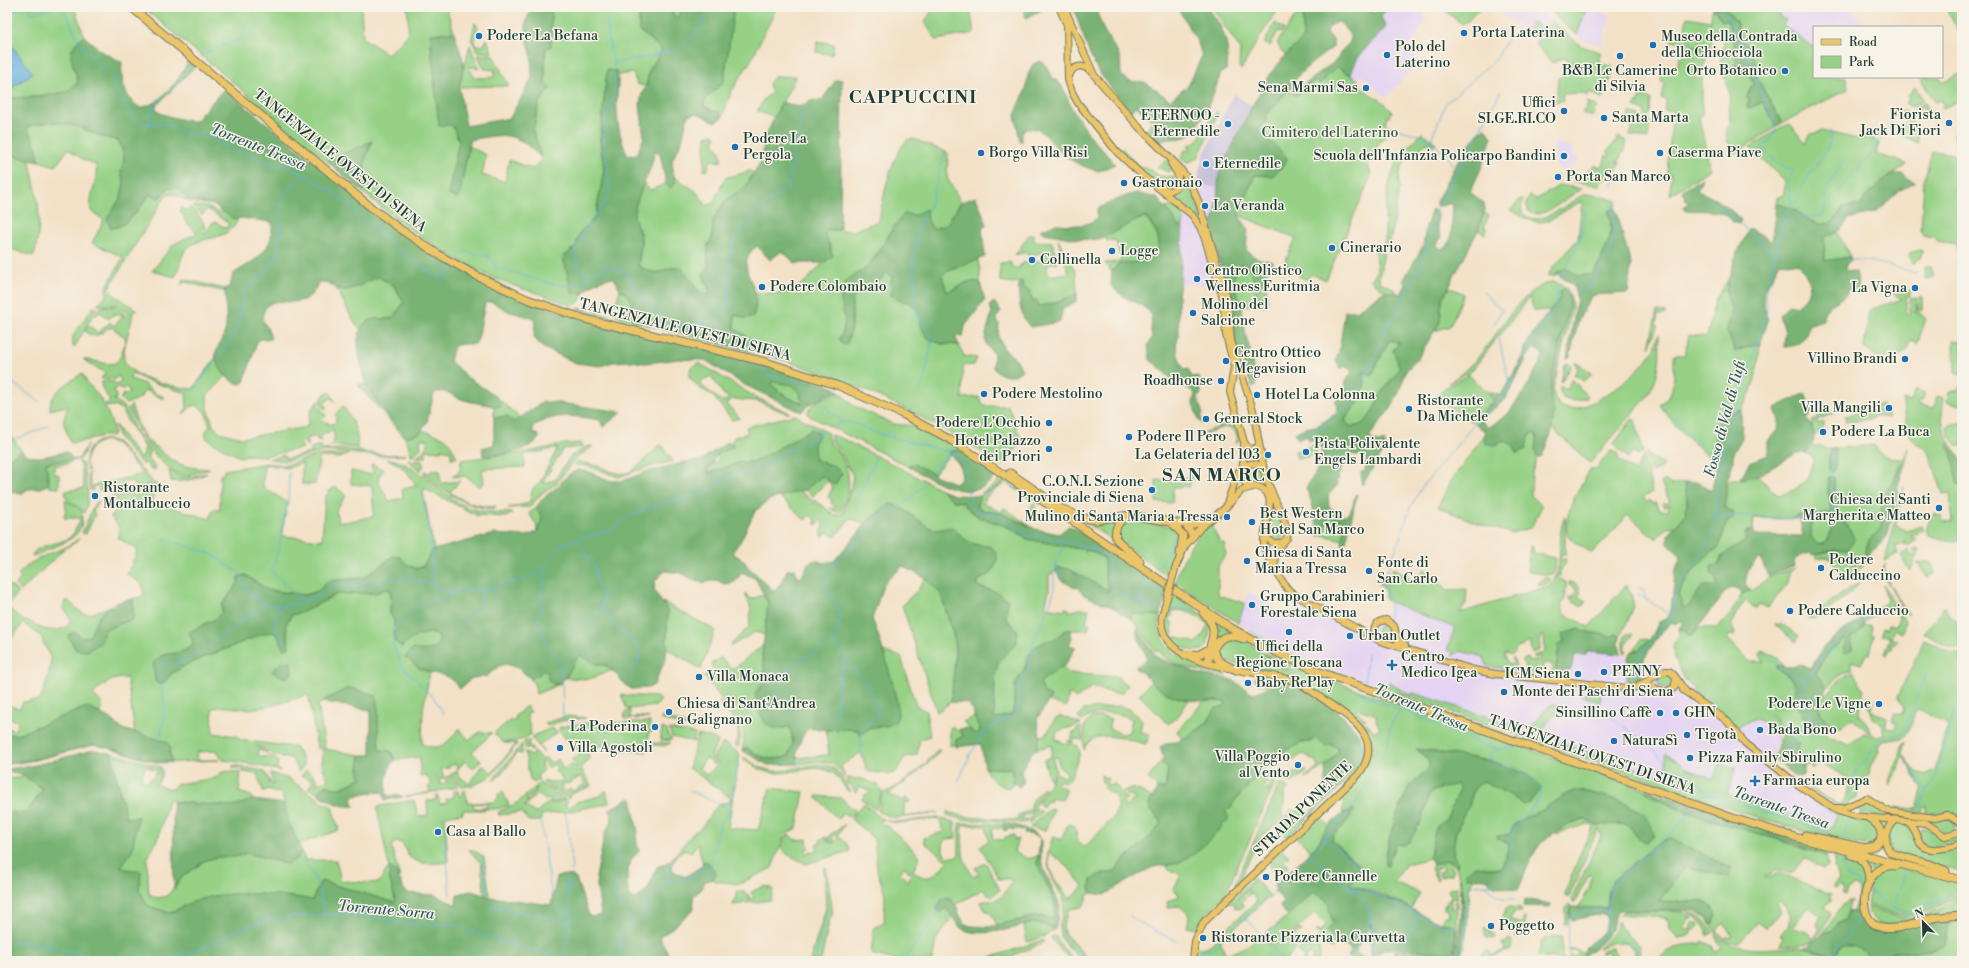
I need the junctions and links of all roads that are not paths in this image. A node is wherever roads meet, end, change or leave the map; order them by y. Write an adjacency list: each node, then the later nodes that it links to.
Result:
1 (131, 7): 33 (highway, TANGENZIALE OVEST DI SIENA)
2 (138, 7): 19 (highway, TANGENZIALE OVEST DI SIENA)
3 (1059, 7): 6 (main road)
4 (1064, 7): 5 (main road)
5 (1092, 72): 6 (main road); 7 (main road)
6 (1068, 80): 8 (main road)
7 (1163, 151): 8 (main road); 9 (main road)
8 (1146, 179): 10 (main road)
9 (1244, 380): 10 (main road); 13 (main road)
10 (1231, 383): 11 (main road)
11 (1242, 435): 12 (main road); 16 (main road)
12 (1244, 442): 13 (main road); 15 (main road)
13 (1259, 442): 14 (main road)
14 (1264, 471): 15 (main road); 27 (main road)
15 (1241, 473): 16 (main road); 17 (main road)
16 (1235, 483): 18 (main road)
17 (1256, 487): 18 (main road, STRADA PONENTE); 24 (main road)
18 (1226, 507): 21 (main road, STRADA PONENTE)
19 (1063, 509): 20 (highway); 31 (highway, TANGENZIALE OVEST DI SIENA)
20 (1133, 515): 22 (highway); 31 (highway)
21 (1210, 519): 23 (highway); 26 (main road, STRADA PONENTE)
22 (1173, 523): 23 (highway); 25 (highway)
23 (1186, 525): 26 (highway)
24 (1266, 530): 27 (main road); 28 (main road)
25 (1182, 533): 26 (highway); 30 (highway)
26 (1193, 536): 30 (main road, STRADA PONENTE)
27 (1284, 542): 29 (main road)
28 (1266, 553): 29 (main road); 32 (main road)
29 (1274, 553): 32 (main road)
30 (1180, 555): 42 (main road, STRADA PONENTE, bridge)
31 (1140, 561): 61 (highway, TANGENZIALE OVEST DI SIENA)
32 (1276, 570): 35 (main road)
33 (1182, 596): 38 (highway); 40 (highway, TANGENZIALE OVEST DI SIENA)
34 (1374, 628): 35 (main road); 36 (main road); 37 (main road)
35 (1362, 630): 37 (main road)
36 (1395, 632): 39 (main road); 45 (main road)
37 (1376, 637): 39 (main road)
38 (1215, 640): 40 (highway); 41 (highway)
39 (1386, 642): 48 (main road)
40 (1263, 646): 61 (highway, TANGENZIALE OVEST DI SIENA)
41 (1210, 651): 42 (highway); 43 (highway); 44 (highway)
42 (1185, 655): 43 (main road, STRADA PONENTE)
43 (1208, 662): 44 (main road, STRADA PONENTE)
44 (1236, 670): 70 (main road, STRADA PONENTE)
45 (1656, 676): 46 (main road); 48 (main road)
46 (1676, 680): 47 (main road); 49 (main road)
47 (1674, 688): 48 (main road); 49 (main road)
48 (1659, 689)
49 (1686, 692): 51 (main road)
50 (1858, 800): 51 (main road); 52 (main road); 55 (main road)
51 (1831, 807): 52 (main road)
52 (1858, 816): 53 (main road)
53 (1869, 818): 54 (main road); 63 (highway)
54 (1895, 820): 56 (main road); 63 (highway)
55 (1955, 820): 58 (main road); 60 (main road)
56 (1906, 821): 57 (main road); 62 (main road)
57 (1926, 823): 60 (main road); 62 (main road)
58 (1962, 824)
59 (1962, 831): 60 (main road)
60 (1954, 834)
61 (1801, 836): 63 (highway); 65 (highway, TANGENZIALE OVEST DI SIENA); 68 (highway)
62 (1917, 839): 64 (main road)
63 (1883, 841): 65 (highway)
64 (1962, 844)
65 (1946, 874): 66 (highway, TANGENZIALE OVEST DI SIENA); 67 (highway, TANGENZIALE OVEST DI SIENA); 68 (highway)
66 (1962, 876)
67 (1962, 880)
68 (1869, 884): 69 (highway)
69 (1960, 915)
70 (1193, 961)

